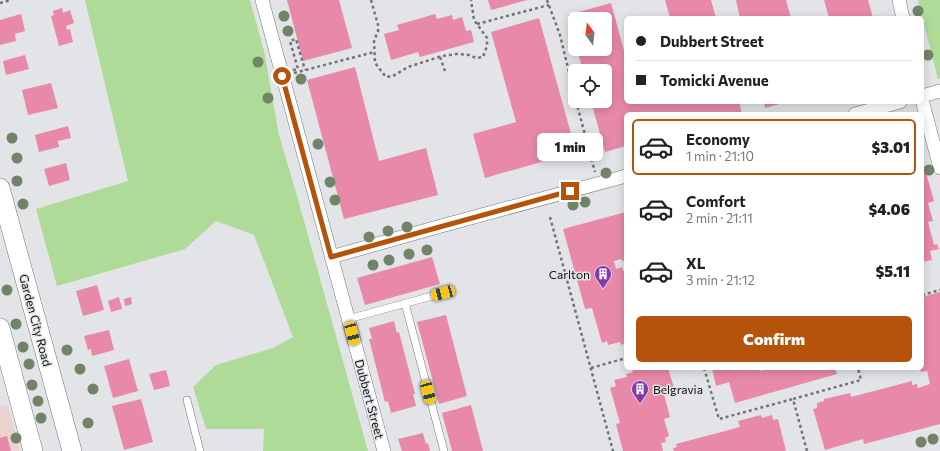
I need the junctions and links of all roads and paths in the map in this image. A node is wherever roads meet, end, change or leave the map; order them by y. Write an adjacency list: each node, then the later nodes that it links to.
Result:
1 (11, 0): 7 (path)
2 (262, 0): 27 (street, Dubbert Street)
3 (371, 0): 11 (path)
4 (471, 0): 10 (path)
5 (547, 0): 8 (path)
6 (899, 0): 9 (street)
7 (0, 3)
8 (549, 5): 10 (path); 13 (path)
9 (903, 16)
10 (477, 24): 12 (path)
11 (374, 52): 12 (path); 14 (path)
12 (440, 57): 15 (path)
13 (568, 68)
14 (305, 70): 14 (path)
15 (445, 71)
16 (940, 91): 17 (street)
17 (924, 95)
18 (892, 104): 21 (street)
19 (923, 104): 22 (street)
20 (578, 108): 23 (path)
21 (862, 112)
22 (940, 168)
23 (596, 177)
24 (624, 177): 27 (street)
25 (0, 188): 41 (main road, Garden City Road)
26 (550, 217): 35 (path)
27 (331, 257): 32 (street, Dubbert Street)
28 (940, 290): 30 (path)
29 (443, 293): 31 (lane)
30 (924, 294)
31 (405, 303): 32 (lane); 44 (lane)
32 (348, 319): 43 (street, Dubbert Street)
33 (0, 328): 40 (main road)
34 (624, 359): 35 (path)
35 (590, 368): 45 (path)
36 (705, 370): 38 (path)
37 (858, 370): 38 (path)
38 (793, 399): 46 (path)
39 (187, 400): 42 (lane)
40 (33, 451)
41 (72, 451)
42 (200, 451)
43 (384, 451)
44 (444, 451)
45 (613, 451)
46 (807, 451)

